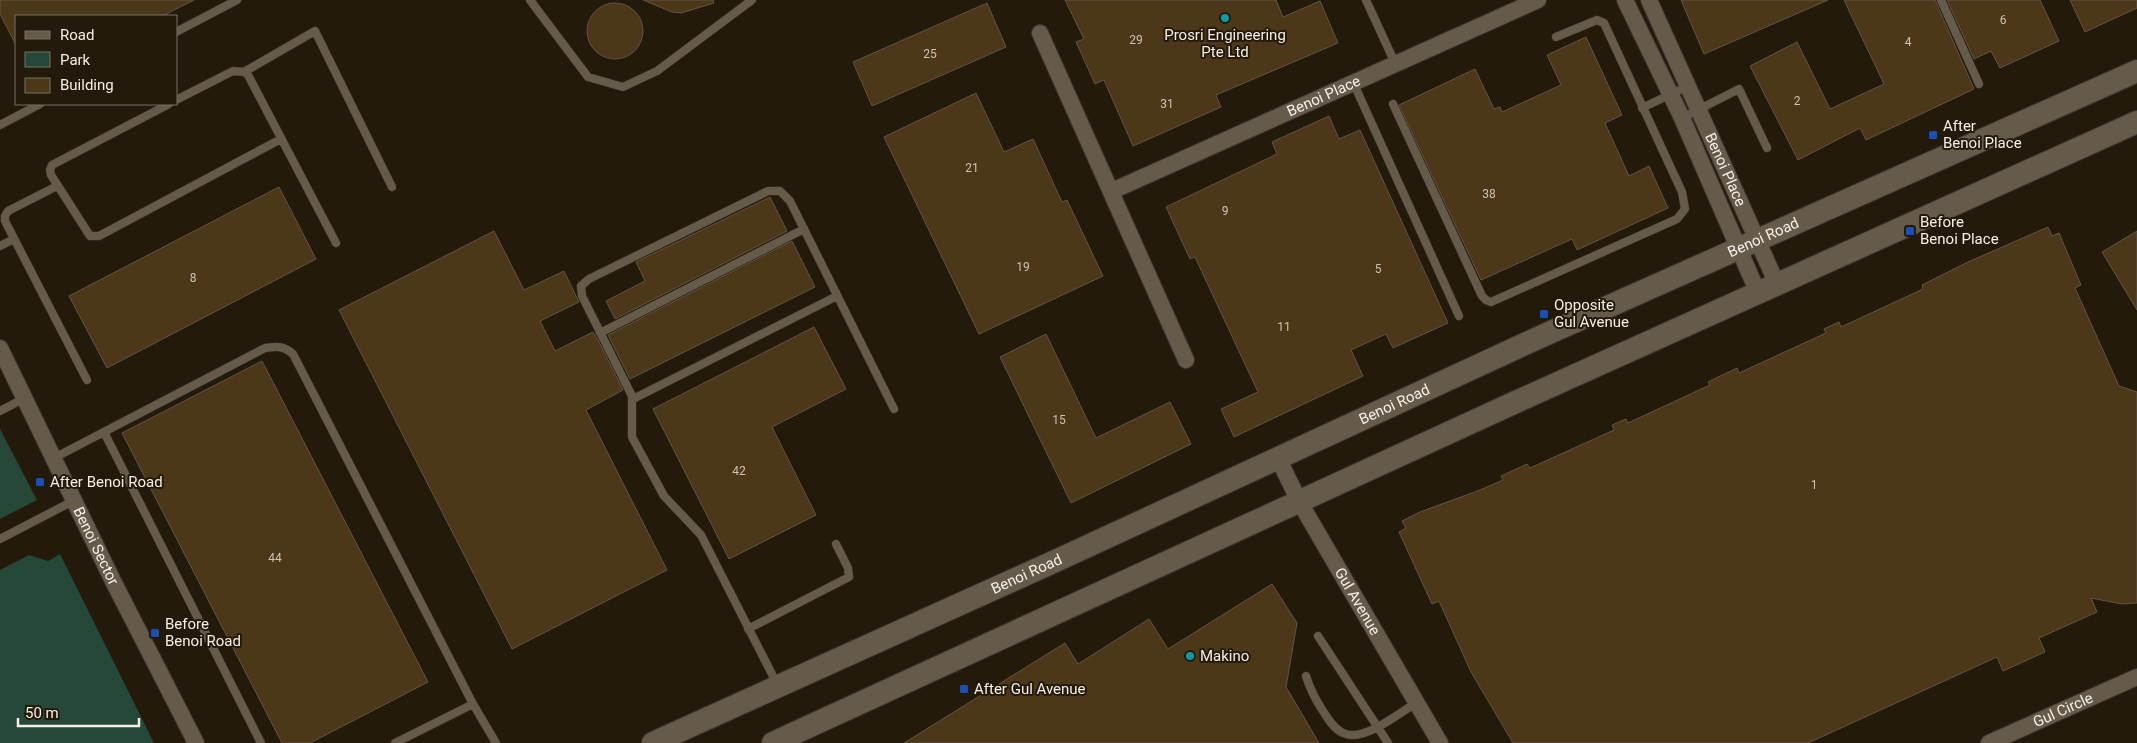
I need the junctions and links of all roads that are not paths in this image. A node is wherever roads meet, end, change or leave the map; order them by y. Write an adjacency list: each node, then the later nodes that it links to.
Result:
1 (237, 0): 9 (lane)
2 (530, 0): 3 (lane)
3 (752, 0)
4 (1366, 0): 12 (lane)
5 (1538, 0): 12 (street, Benoi Place)
6 (1625, 0): 18 (street, Benoi Place)
7 (1649, 0): 17 (street, Benoi Place)
8 (1941, 0): 16 (lane)
9 (178, 31)
10 (1040, 33): 32 (street)
11 (1556, 36): 23 (lane)
12 (1395, 63): 15 (street, Benoi Place)
13 (2137, 71): 36 (main road, Benoi Road)
14 (244, 72): 19 (lane); 28 (lane); 31 (lane)
15 (1353, 82): 32 (street, Benoi Place); 40 (lane)
16 (1979, 84)
17 (1688, 86): 18 (lane); 24 (street, Benoi Place)
18 (1670, 94): 23 (lane); 25 (street, Benoi Place)
19 (178, 99)
20 (1393, 104): 23 (lane)
21 (38, 105): 27 (lane)
22 (167, 105): 30 (lane)
23 (1642, 108)
24 (1698, 110): 25 (lane); 29 (lane); 36 (street, Benoi Place)
25 (1682, 118): 36 (street, Benoi Place)
26 (2137, 122): 38 (main road)
27 (0, 125)
28 (281, 139): 30 (lane); 35 (lane)
29 (1767, 148)
30 (57, 186): 34 (lane)
31 (392, 187)
32 (1112, 192): 43 (street)
33 (804, 229): 39 (lane); 41 (lane); 41 (lane)
34 (14, 239): 37 (lane); 44 (lane)
35 (336, 242)
36 (1747, 245): 38 (street, Benoi Place); 51 (main road, Benoi Road)
37 (0, 246)
38 (1767, 289): 53 (main road)
39 (837, 296): 46 (lane); 47 (lane)
40 (1459, 316)
41 (600, 333): 46 (lane)
42 (2, 357): 45 (street, Benoi Sector)
43 (1186, 360)
44 (87, 380)
45 (25, 398): 48 (lane); 50 (street, Benoi Sector)
46 (633, 400): 56 (lane)
47 (894, 409)
48 (0, 411)
49 (104, 432): 50 (lane); 62 (lane); 65 (lane)
50 (54, 458): 52 (street, Benoi Sector)
51 (1278, 458): 53 (street, Gul Avenue); 60 (main road, Benoi Road)
52 (75, 500): 54 (lane); 64 (street, Benoi Sector)
53 (1299, 501): 61 (street, Gul Avenue); 69 (main road)
54 (0, 539)
55 (836, 544): 56 (lane)
56 (748, 629): 60 (lane)
57 (1318, 636): 63 (lane)
58 (1306, 676): 63 (lane)
59 (2137, 677): 72 (street, Gul Circle)
60 (779, 687): 68 (main road, Benoi Road)
61 (1416, 703): 63 (lane); 71 (street, Gul Avenue)
62 (473, 704): 66 (lane); 67 (lane)
63 (1377, 727): 70 (lane)
64 (196, 743)
65 (261, 743)
66 (395, 743)
67 (496, 743)
68 (653, 743)
69 (773, 743)
70 (1388, 743)
71 (1440, 743)
72 (1990, 743)

